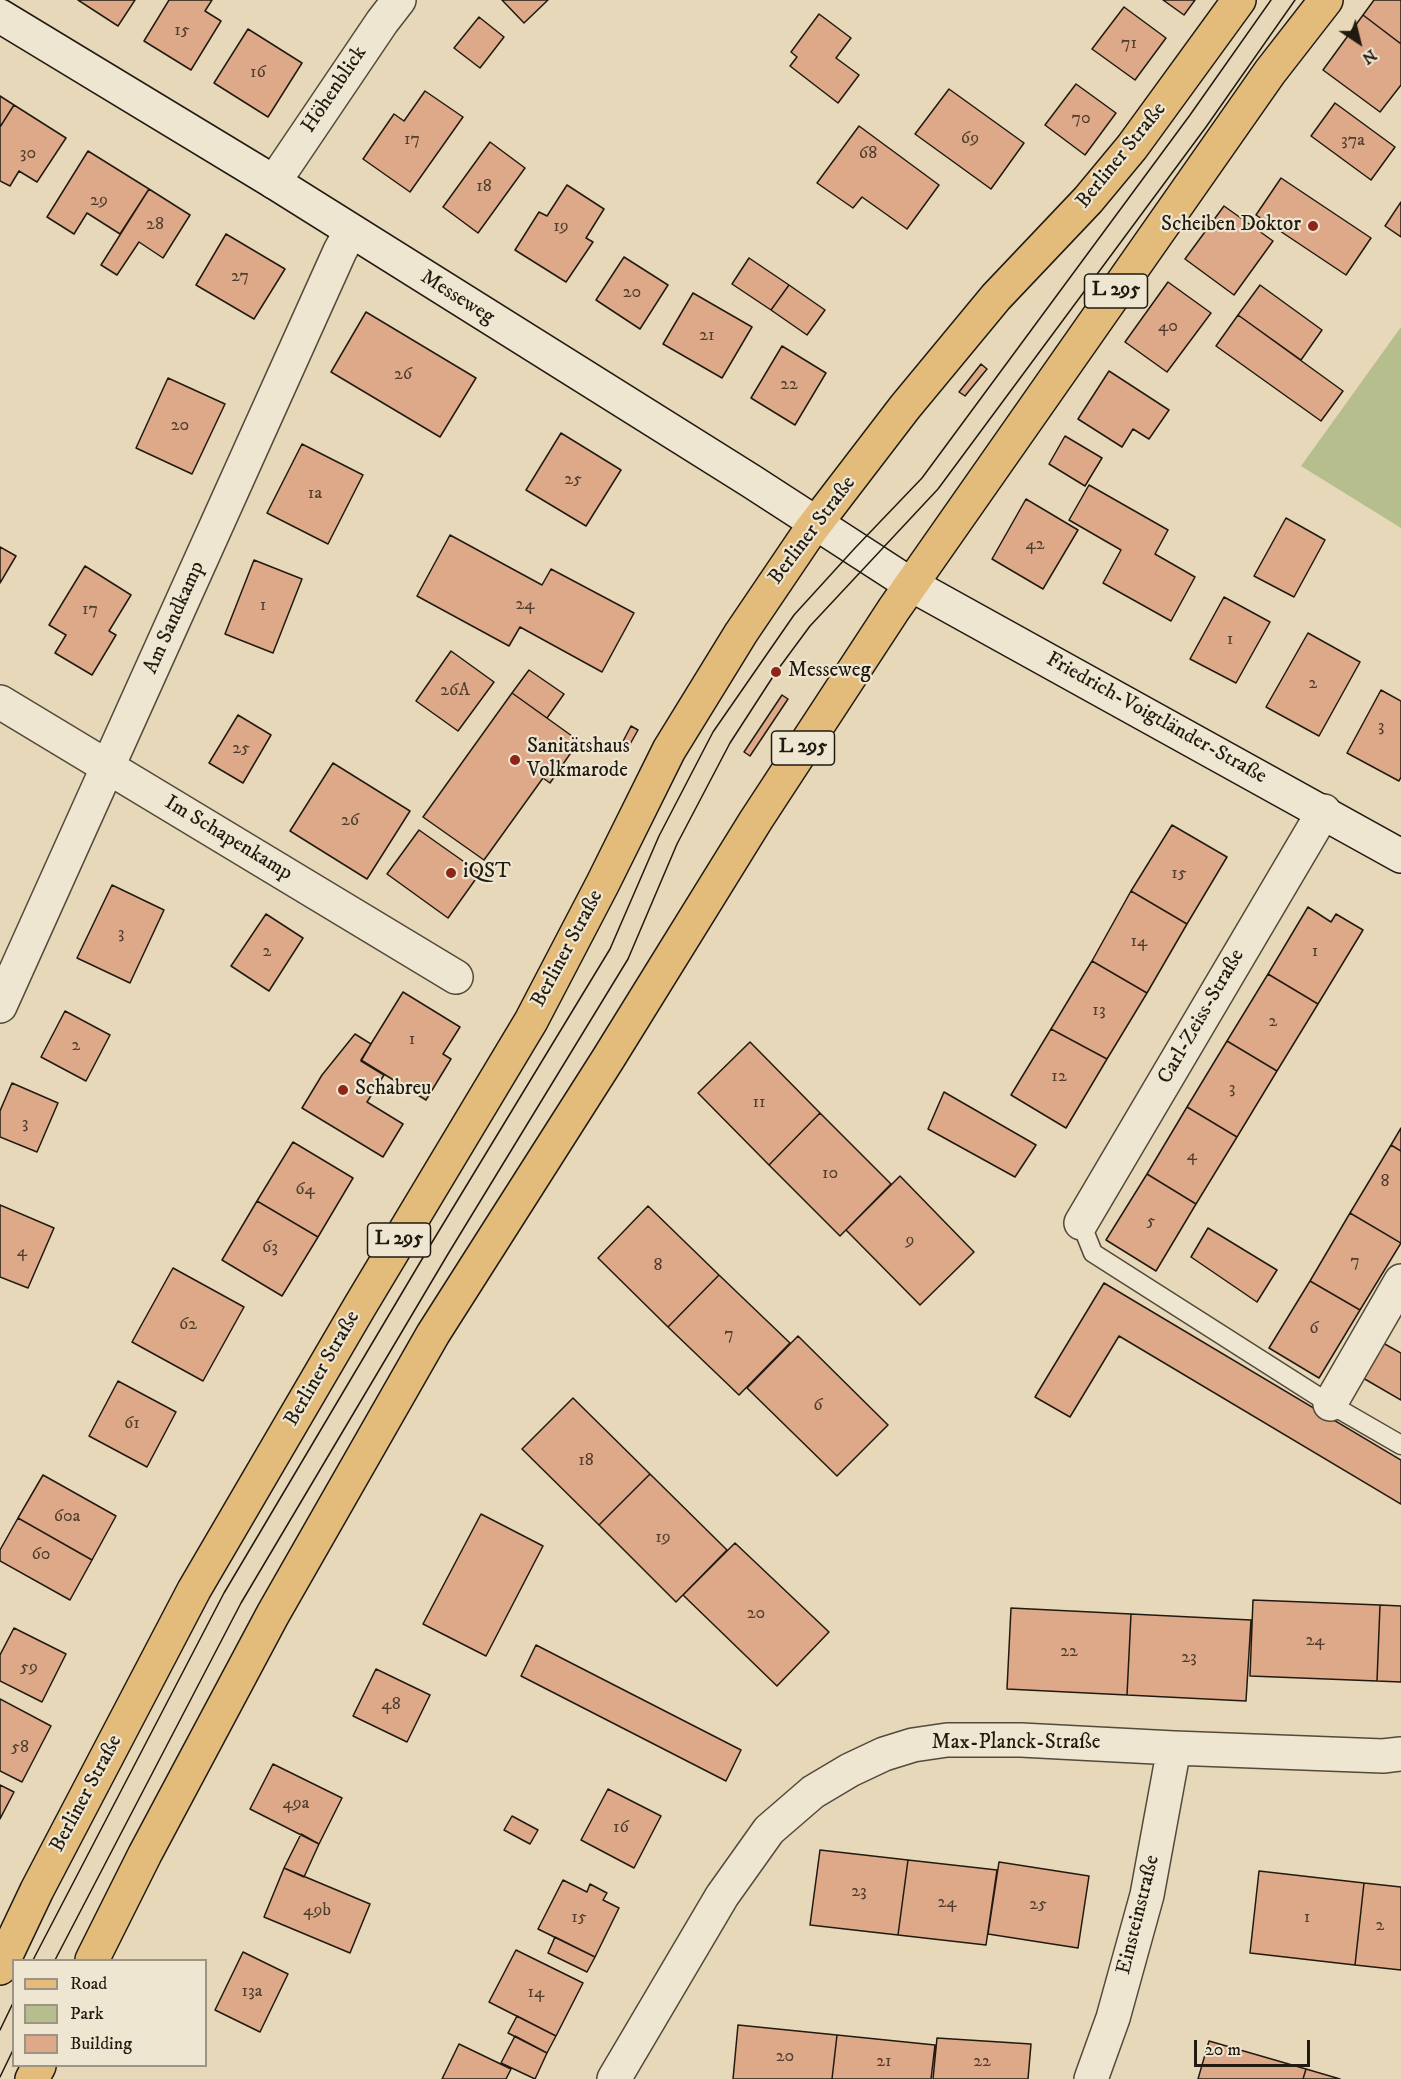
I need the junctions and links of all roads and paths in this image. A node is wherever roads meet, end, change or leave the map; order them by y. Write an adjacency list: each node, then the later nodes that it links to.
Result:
1 (399, 0): 5 (street, Höhenblick)
2 (1239, 0): 7 (main road, Berliner Straße / L 295)
3 (1326, 0): 8 (main road, L 295)
4 (0, 16): 5 (street, Messeweg)
5 (274, 182): 6 (street, Messeweg)
6 (351, 231): 7 (street, Messeweg); 10 (street, Am Sandkamp)
7 (816, 523): 8 (street, Messeweg); 22 (main road, Berliner Straße / L 295)
8 (910, 584): 11 (street, Friedrich-Voigtländer-Straße); 21 (main road, L 295)
9 (0, 702): 10 (street, Im Schapenkamp)
10 (108, 767): 13 (street, Im Schapenkamp); 14 (street, Am Sandkamp)
11 (1324, 812): 12 (street, Friedrich-Voigtländer-Straße); 15 (street, Carl-Zeiss-Straße)
12 (1401, 856)
13 (456, 976)
14 (0, 1006)
15 (1081, 1223): 17 (lane)
16 (1401, 1281): 17 (street)
17 (1330, 1404): 18 (lane)
18 (1401, 1445)
19 (1174, 1749): 20 (street, Max-Planck-Straße); 23 (street, Max-Planck-Straße); 24 (street, Einsteinstraße)
20 (1401, 1754)
21 (92, 1959)
22 (0, 1968)
23 (614, 2079)
24 (1091, 2079)

